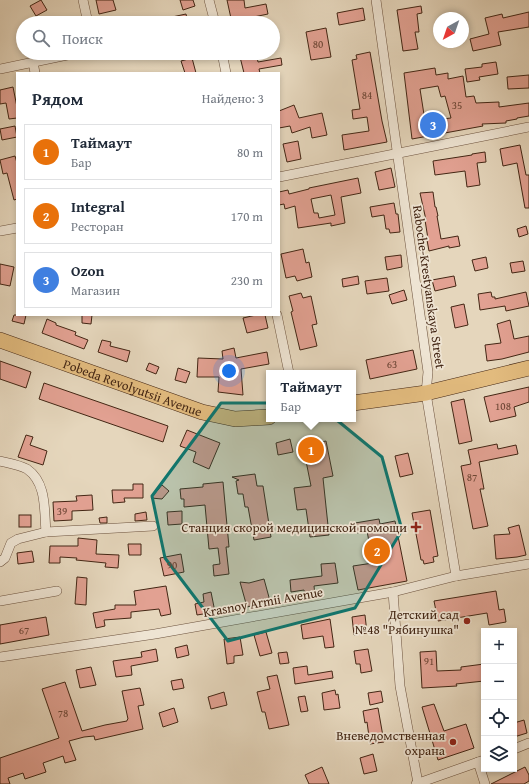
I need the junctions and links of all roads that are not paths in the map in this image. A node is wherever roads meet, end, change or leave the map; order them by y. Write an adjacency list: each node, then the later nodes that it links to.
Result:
1 (82, 0): 4 (street)
2 (209, 0): 5 (street)
3 (376, 0): 13 (street, Raboche-Krestyanskaya Street)
4 (86, 16)
5 (213, 16)
6 (43, 60): 8 (street)
7 (223, 60): 11 (street)
8 (33, 62): 9 (street); 10 (street)
9 (0, 69)
10 (35, 72)
11 (226, 72)
12 (529, 127): 13 (street)
13 (397, 153): 14 (street); 21 (street, Raboche-Krestyanskaya Street)
14 (280, 176)
15 (16, 228): 16 (street)
16 (0, 232)
17 (277, 316): 20 (street)
18 (0, 340): 23 (main road, Pobeda Revolyutsii Avenue)
19 (529, 368): 21 (main road)
20 (288, 370)
21 (426, 393): 22 (main road); 29 (street, Raboche-Krestyanskaya Street)
22 (356, 403)
23 (266, 417)
24 (0, 461): 26 (street)
25 (153, 526): 26 (street)
26 (46, 532): 27 (street)
27 (0, 562)
28 (529, 564): 29 (street, Krasnoy Armii Avenue)
29 (456, 576): 31 (street, Krasnoy Armii Avenue)
30 (57, 591): 32 (street)
31 (393, 592): 33 (street, Krasnoy Armii Avenue); 38 (street)
32 (0, 601)
33 (0, 657)
34 (529, 743): 35 (street)
35 (517, 748)
36 (481, 761): 38 (street)
37 (483, 772): 39 (street)
38 (417, 784)
39 (485, 784)

